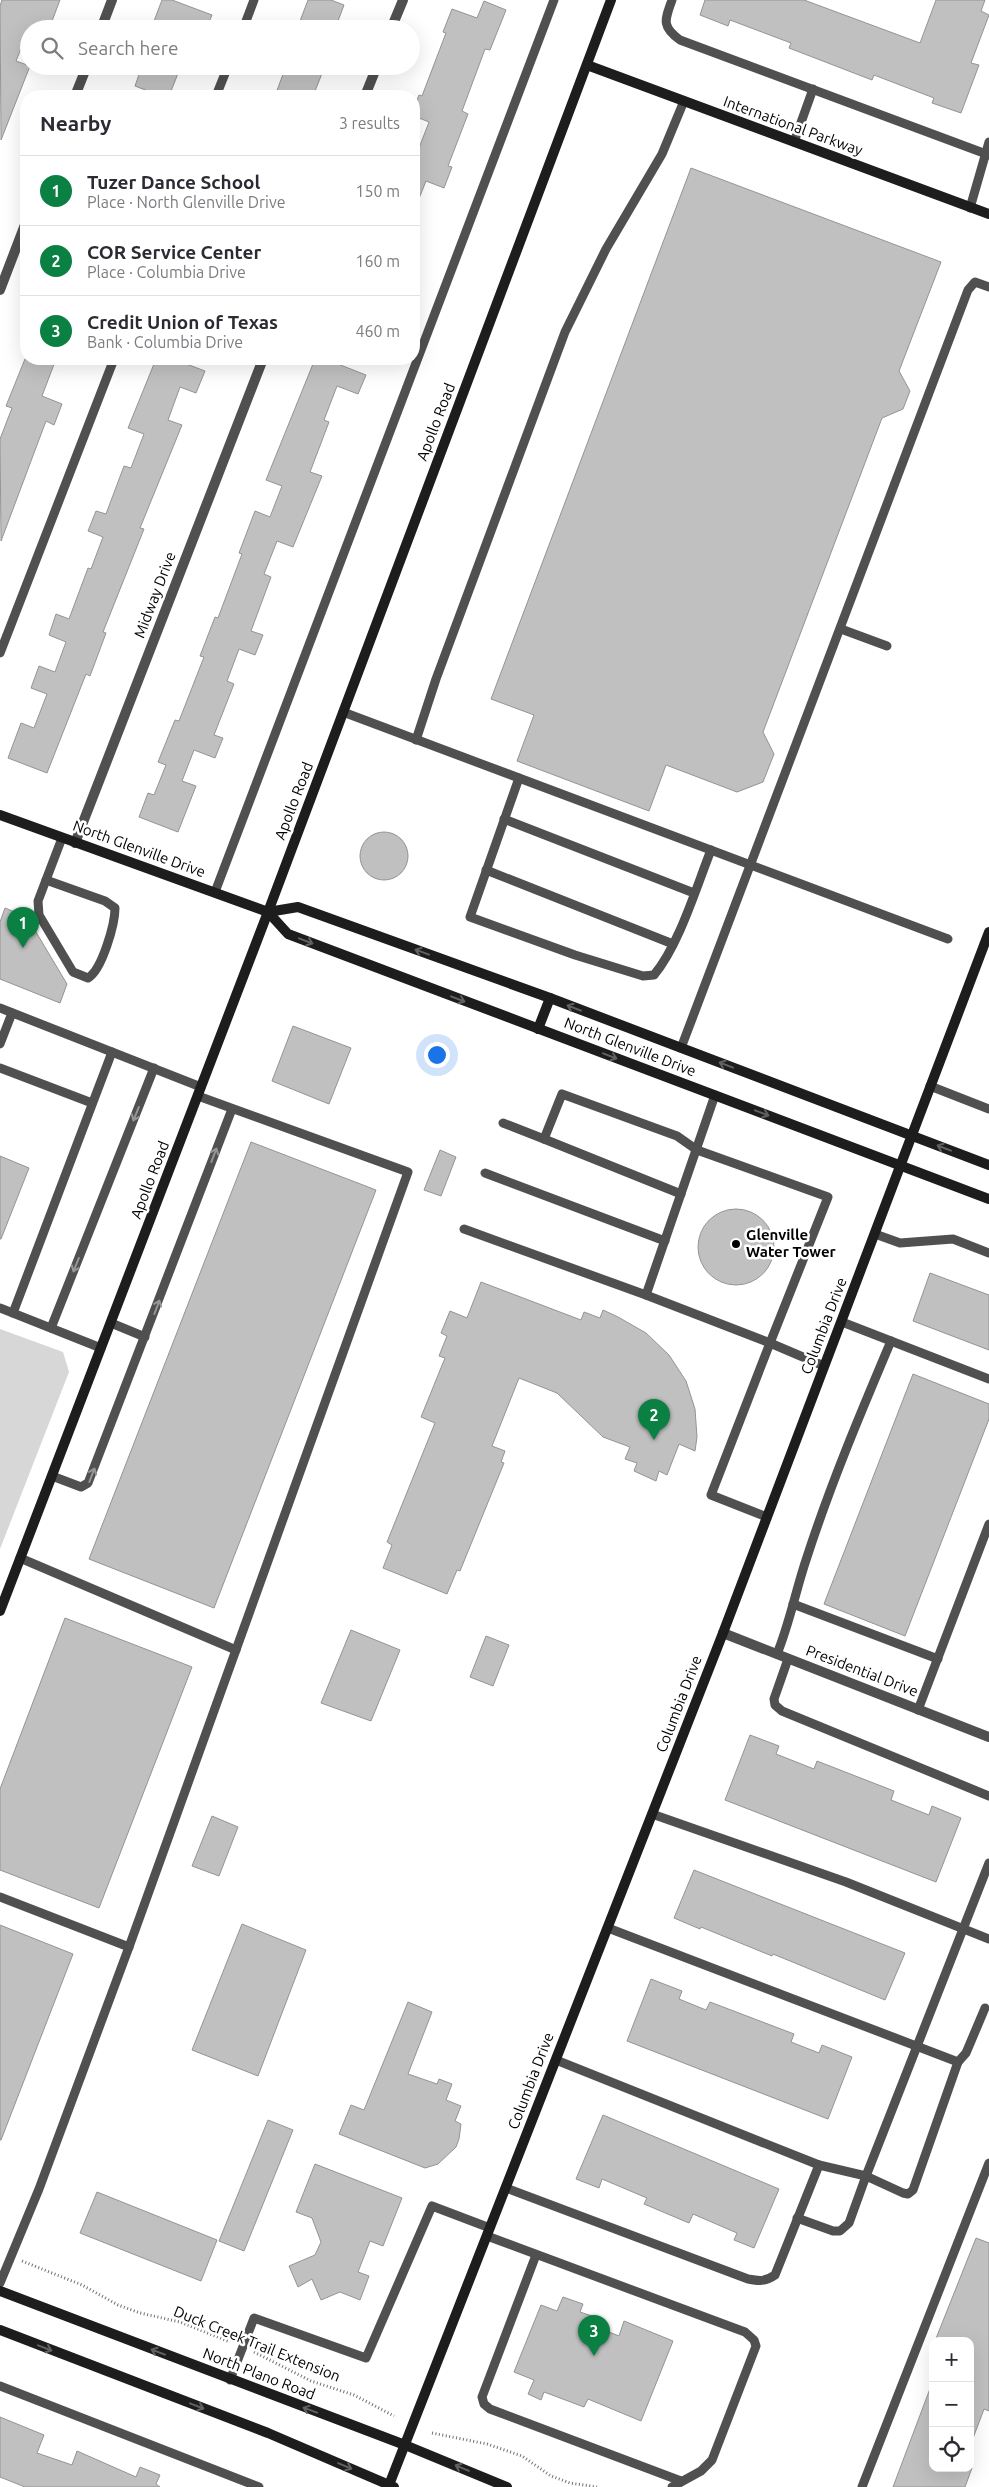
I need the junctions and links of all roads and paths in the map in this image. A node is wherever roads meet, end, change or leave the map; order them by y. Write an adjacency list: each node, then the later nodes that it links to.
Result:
1 (112, 0): 7 (street)
2 (254, 0): 8 (lane)
3 (402, 0): 9 (street)
4 (554, 0): 27 (lane)
5 (611, 0): 10 (street, Apollo Road)
6 (672, 0): 14 (lane)
7 (104, 20)
8 (246, 20)
9 (394, 20)
10 (587, 65): 18 (street, International Parkway); 34 (street, Apollo Road)
11 (83, 75): 15 (street)
12 (224, 75): 16 (lane)
13 (373, 75): 17 (street)
14 (813, 89): 19 (lane); 21 (lane)
15 (77, 90)
16 (218, 90)
17 (367, 90)
18 (684, 101): 19 (street, International Parkway); 35 (lane)
19 (794, 142): 22 (street, International Parkway)
20 (989, 142): 21 (lane)
21 (988, 154): 22 (lane)
22 (970, 208): 23 (street, International Parkway)
23 (989, 214)
24 (20, 238): 26 (street)
25 (989, 287): 31 (lane)
26 (0, 290)
27 (420, 353)
28 (112, 365): 33 (lane)
29 (261, 365): 40 (street, Midway Drive)
30 (415, 365): 45 (lane)
31 (840, 629): 32 (lane); 42 (lane)
32 (887, 646)
33 (0, 653)
34 (343, 712): 35 (lane); 47 (street, Apollo Road)
35 (416, 740): 36 (lane)
36 (519, 778): 38 (lane); 41 (lane)
37 (0, 815): 39 (street, North Glenville Drive)
38 (504, 819): 43 (lane); 46 (lane)
39 (62, 838): 40 (street, North Glenville Drive); 44 (lane)
40 (75, 843): 45 (street, North Glenville Drive)
41 (711, 850): 42 (lane); 46 (lane)
42 (751, 865): 49 (lane); 56 (lane)
43 (486, 870): 50 (lane); 50 (lane)
44 (46, 880): 44 (lane)
45 (215, 892): 47 (street, North Glenville Drive)
46 (694, 893): 50 (lane)
47 (268, 912): 51 (street, North Glenville Drive, one-way to 47); 54 (street, North Glenville Drive, one-way to 54); 61 (street, Apollo Road)
48 (989, 932): 60 (street, Columbia Drive)
49 (948, 939)
50 (672, 944)
51 (550, 998): 54 (street); 56 (street, North Glenville Drive, one-way to 51)
52 (0, 1008): 53 (lane)
53 (12, 1013): 55 (lane); 57 (lane)
54 (538, 1029): 62 (street, North Glenville Drive, one-way to 62)
55 (0, 1044)
56 (681, 1048): 67 (street, North Glenville Drive, one-way to 56)
57 (112, 1052): 59 (lane); 63 (lane)
58 (0, 1068): 63 (lane)
59 (154, 1068): 61 (lane); 84 (lane, one-way to 84)
60 (930, 1086): 65 (lane); 67 (street, Columbia Drive)
61 (200, 1092): 64 (lane); 83 (street, Apollo Road)
62 (716, 1096): 69 (lane); 70 (street, North Glenville Drive, one-way to 70)
63 (92, 1103): 81 (lane)
64 (232, 1109): 85 (lane, one-way to 64); 98 (lane)
65 (989, 1109)
66 (503, 1123): 68 (lane)
67 (912, 1135): 70 (street, Columbia Drive); 71 (street, North Glenville Drive, one-way to 67)
68 (544, 1139): 69 (lane); 73 (lane)
69 (697, 1150): 73 (lane); 87 (lane)
70 (901, 1165): 74 (street, North Glenville Drive); 76 (street, Columbia Drive)
71 (989, 1165)
72 (485, 1172): 77 (lane)
73 (681, 1194): 77 (lane)
74 (989, 1198)
75 (464, 1230): 79 (lane)
76 (875, 1234): 78 (lane); 82 (street, Columbia Drive)
77 (664, 1241): 79 (lane)
78 (989, 1253)
79 (646, 1294): 87 (lane)
80 (0, 1308): 81 (lane)
81 (13, 1313): 84 (lane)
82 (842, 1322): 86 (lane); 89 (street, Columbia Drive)
83 (111, 1323): 85 (lane); 88 (street, Apollo Road)
84 (51, 1328): 88 (lane)
85 (145, 1337): 91 (lane, one-way to 85)
86 (891, 1341): 90 (lane); 95 (lane)
87 (770, 1343): 89 (lane); 92 (lane)
88 (101, 1348): 91 (street, Apollo Road)
89 (824, 1366): 92 (street, Columbia Drive)
90 (989, 1379)
91 (52, 1476): 94 (street, Apollo Road)
92 (767, 1517): 97 (street, Columbia Drive)
93 (989, 1524): 101 (lane)
94 (20, 1558): 96 (street, Apollo Road); 98 (lane)
95 (793, 1604): 99 (lane); 101 (lane)
96 (0, 1611)
97 (723, 1634): 99 (street, Presidential Drive); 105 (street, Columbia Drive)
98 (236, 1650): 111 (lane)
99 (777, 1654): 100 (street, Presidential Drive)
100 (788, 1659): 102 (street, Presidential Drive); 104 (lane)
101 (938, 1659): 102 (lane)
102 (918, 1710): 103 (street, Presidential Drive)
103 (989, 1737)
104 (989, 1796)
105 (652, 1814): 108 (street, Columbia Drive); 109 (lane)
106 (989, 1862): 109 (lane)
107 (0, 1898): 111 (lane)
108 (608, 1928): 113 (lane); 114 (street, Columbia Drive)
109 (963, 1929): 110 (lane); 113 (lane)
110 (989, 1939)
111 (129, 1947): 123 (lane)
112 (985, 2008): 115 (lane)
113 (916, 2047): 115 (lane); 118 (lane)
114 (556, 2060): 117 (lane); 119 (street, Columbia Drive)
115 (958, 2062): 118 (lane)
116 (989, 2162): 139 (lane)
117 (819, 2164): 118 (lane); 120 (lane)
118 (866, 2176): 120 (lane)
119 (506, 2188): 120 (lane); 121 (street, Columbia Drive)
120 (797, 2218)
121 (488, 2232): 122 (lane); 127 (lane); 132 (street, Columbia Drive)
122 (536, 2255): 133 (lane); 133 (lane)
123 (12, 2257): 124 (lane); 127 (path, Duck Creek Trail Extension)
124 (0, 2283)
125 (0, 2291): 128 (street, North Plano Road, one-way to 125)
126 (0, 2330): 134 (street, one-way to 134)
127 (242, 2347): 128 (lane); 130 (path, Duck Creek Trail Extension)
128 (230, 2380): 132 (street, North Plano Road, one-way to 128)
129 (0, 2386): 135 (lane)
130 (394, 2416)
131 (432, 2433): 137 (path)
132 (405, 2445): 134 (street, Columbia Drive); 136 (street, North Plano Road, one-way to 132)
133 (681, 2480): 138 (lane)
134 (392, 2486)
135 (259, 2487)
136 (507, 2487)
137 (597, 2487)
138 (672, 2487)
139 (862, 2487)

